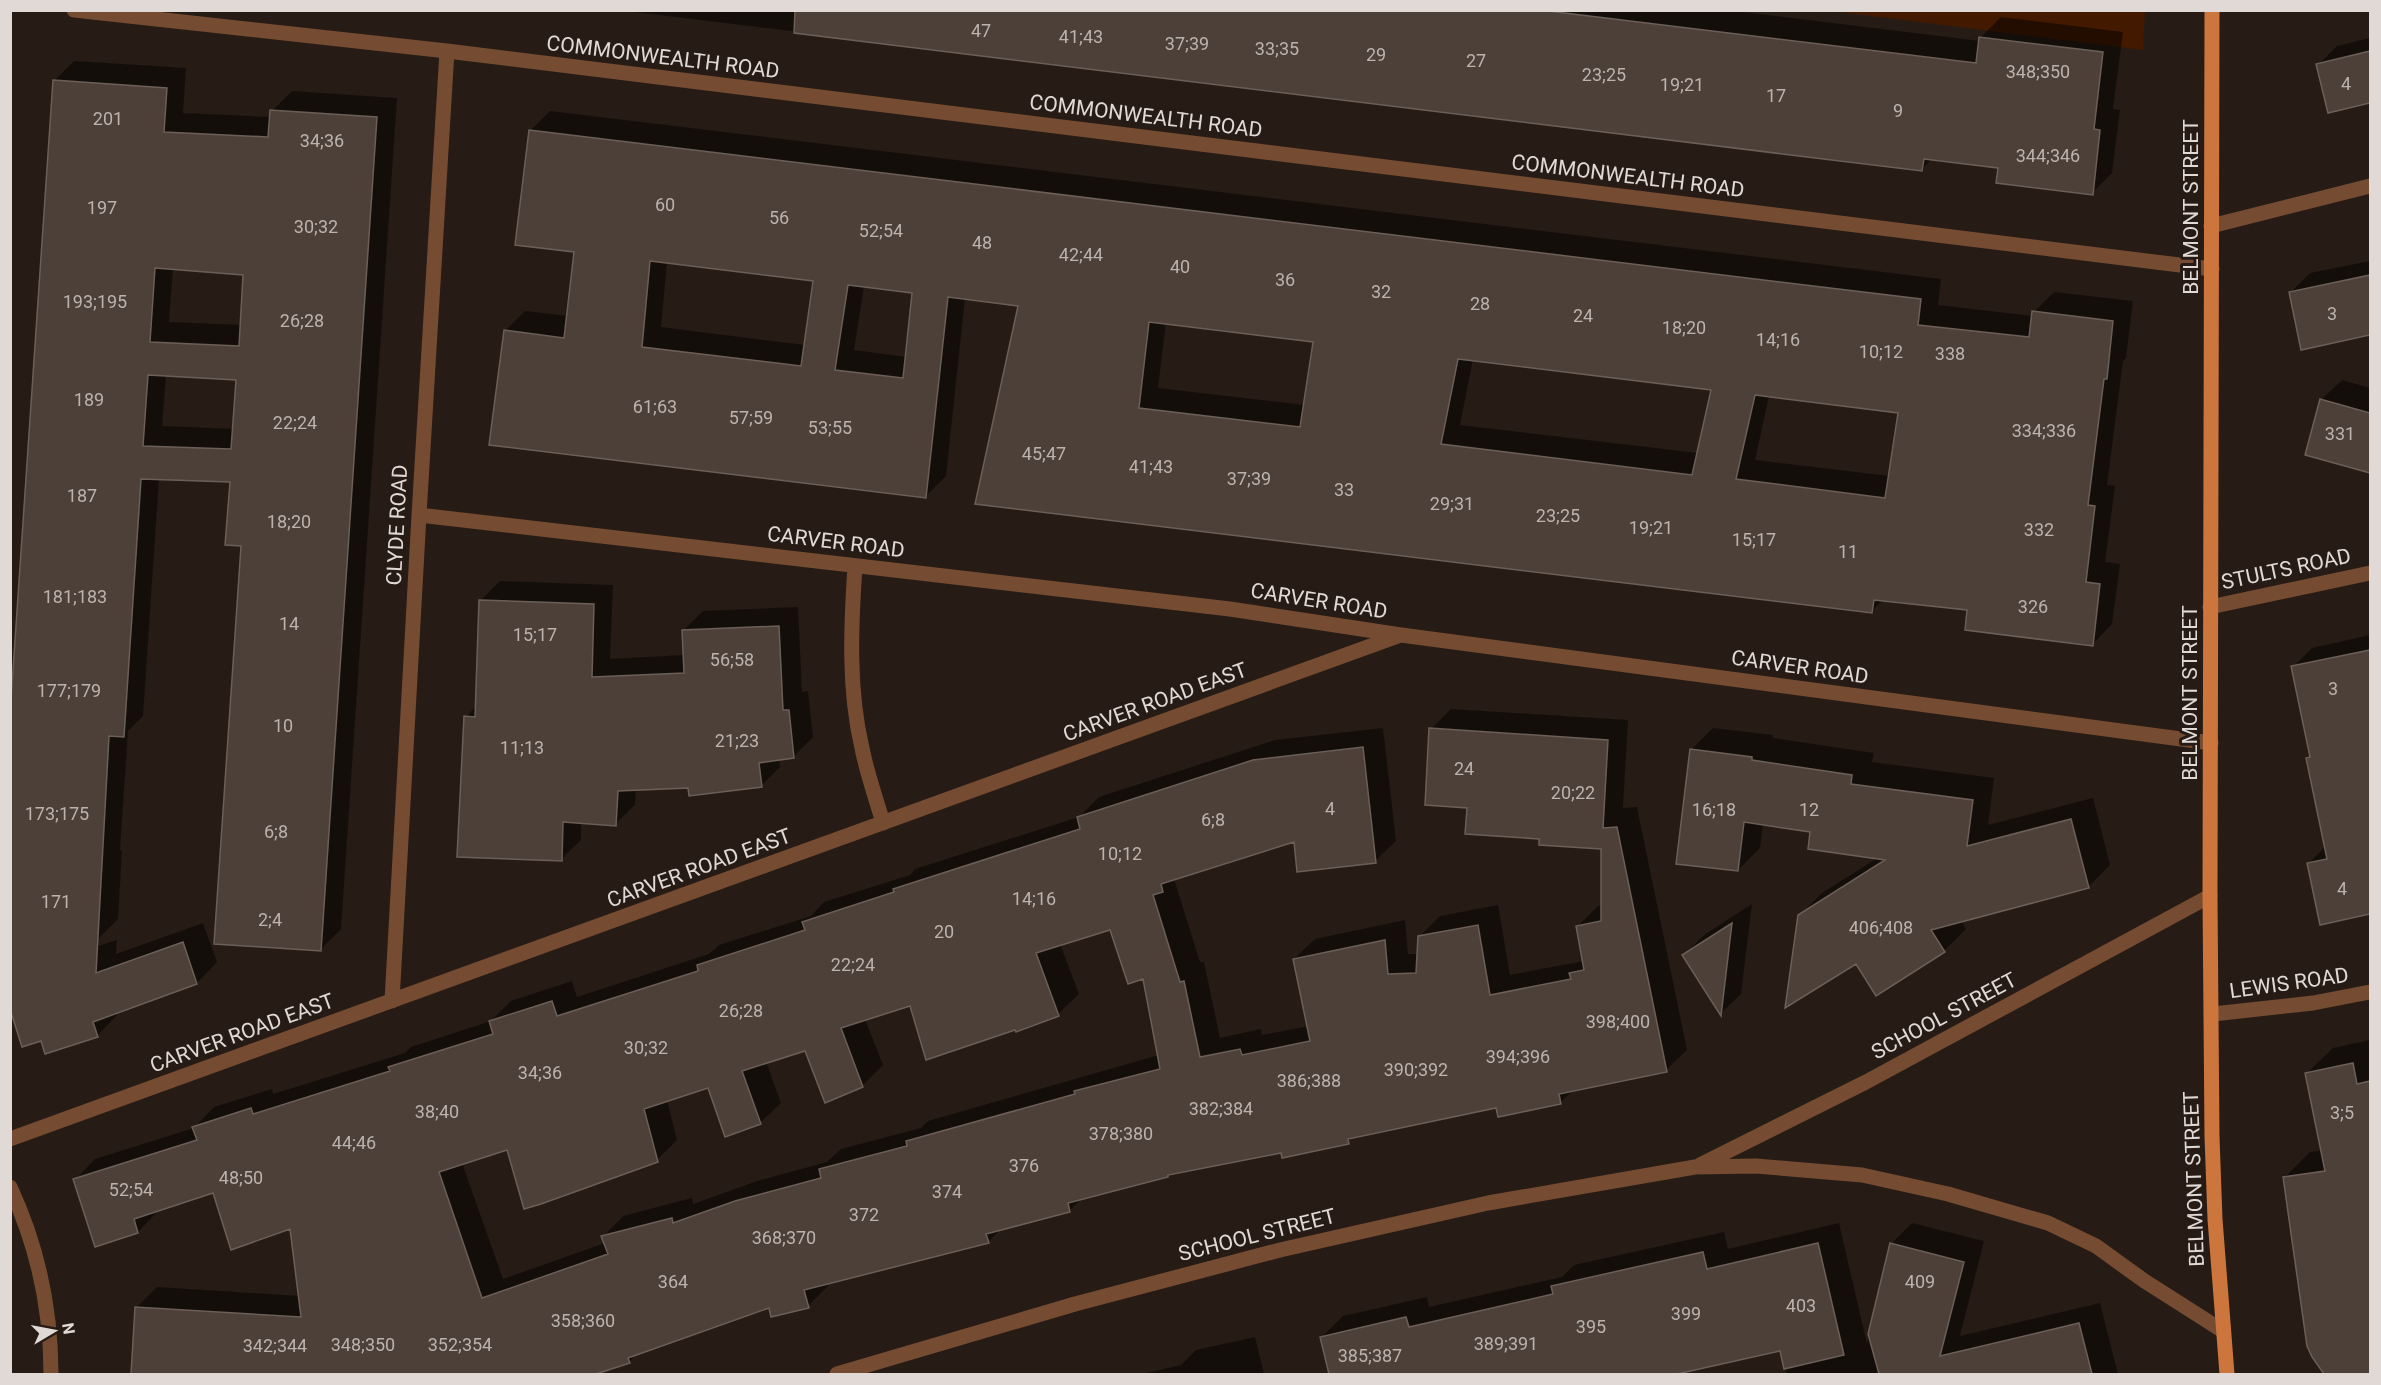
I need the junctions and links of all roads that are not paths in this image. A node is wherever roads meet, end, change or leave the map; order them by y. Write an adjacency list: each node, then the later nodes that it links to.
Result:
1 (74, 10): 3 (street, COMMONWEALTH ROAD)
2 (2212, 10): 5 (main road, BELMONT STREET)
3 (447, 51): 6 (street, COMMONWEALTH ROAD); 7 (street, CLYDE ROAD)
4 (2370, 186): 5 (street)
5 (2211, 226): 6 (main road, BELMONT STREET)
6 (2212, 269): 10 (main road, BELMONT STREET)
7 (418, 515): 8 (street, CARVER ROAD); 16 (street, CLYDE ROAD)
8 (855, 566): 11 (street, CARVER ROAD); 13 (street)
9 (2370, 573): 10 (street, STULTS ROAD)
10 (2210, 607): 12 (main road, BELMONT STREET)
11 (1401, 635): 12 (street, CARVER ROAD); 13 (street, CARVER ROAD EAST)
12 (2211, 743): 14 (main road, BELMONT STREET)
13 (884, 823): 16 (street, CARVER ROAD EAST)
14 (2210, 896): 17 (main road, BELMONT STREET); 19 (street, SCHOOL STREET)
15 (2370, 992): 17 (street, LEWIS ROAD)
16 (392, 1001): 18 (street, CARVER ROAD EAST)
17 (2212, 1014): 21 (main road, BELMONT STREET)
18 (10, 1139)
19 (1695, 1167): 21 (street, SCHOOL STREET); 23 (street, SCHOOL STREET)
20 (10, 1187): 22 (street)
21 (2223, 1331): 24 (main road, BELMONT STREET)
22 (51, 1374)
23 (837, 1374)
24 (2227, 1374)

